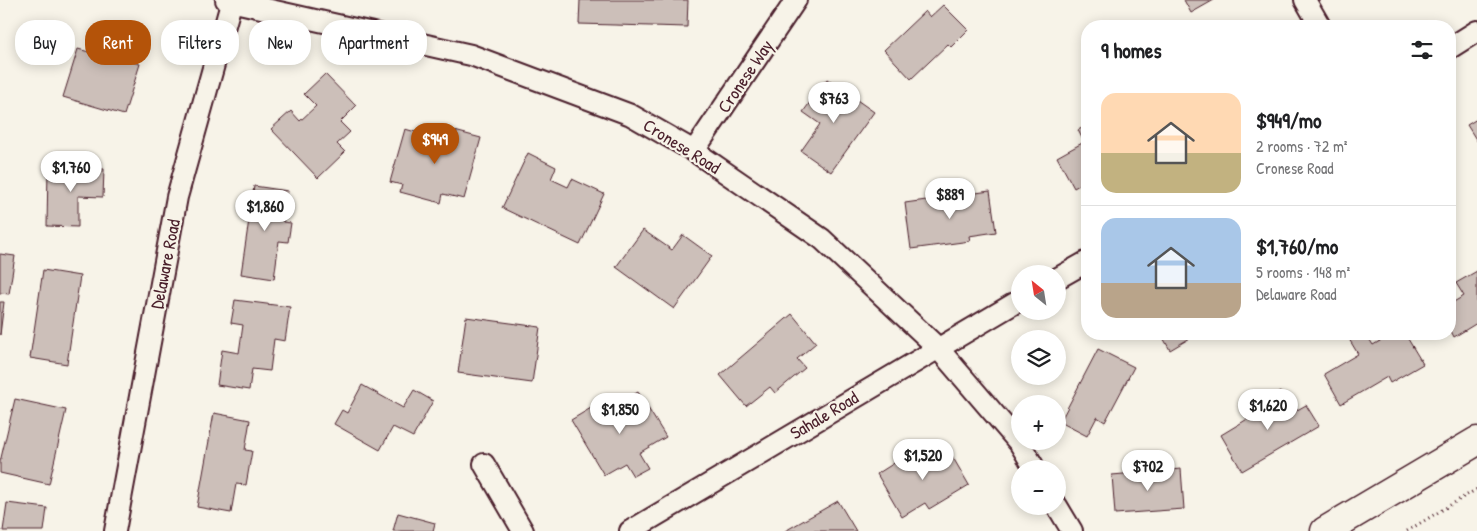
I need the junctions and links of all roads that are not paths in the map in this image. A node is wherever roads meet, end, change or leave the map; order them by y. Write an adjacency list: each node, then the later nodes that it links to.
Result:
1 (796, 0): 7 (street, Cronese Way)
2 (1305, 0): 4 (street)
3 (230, 1): 7 (street, Cronese Road); 16 (street, Delaware Road)
4 (1317, 20)
5 (1477, 31): 6 (street)
6 (1456, 44)
7 (694, 152): 11 (street, Cronese Road)
8 (1081, 265): 9 (street)
9 (1066, 273)
10 (1011, 305): 11 (street, Sahale Road)
11 (937, 348): 13 (street, Cronese Road); 18 (street, Sahale Road)
12 (1477, 441): 20 (main road)
13 (1030, 460)
14 (484, 464): 17 (street)
15 (1062, 515): 19 (street)
16 (115, 531)
17 (524, 531)
18 (630, 531)
19 (1072, 531)
20 (1325, 531)

